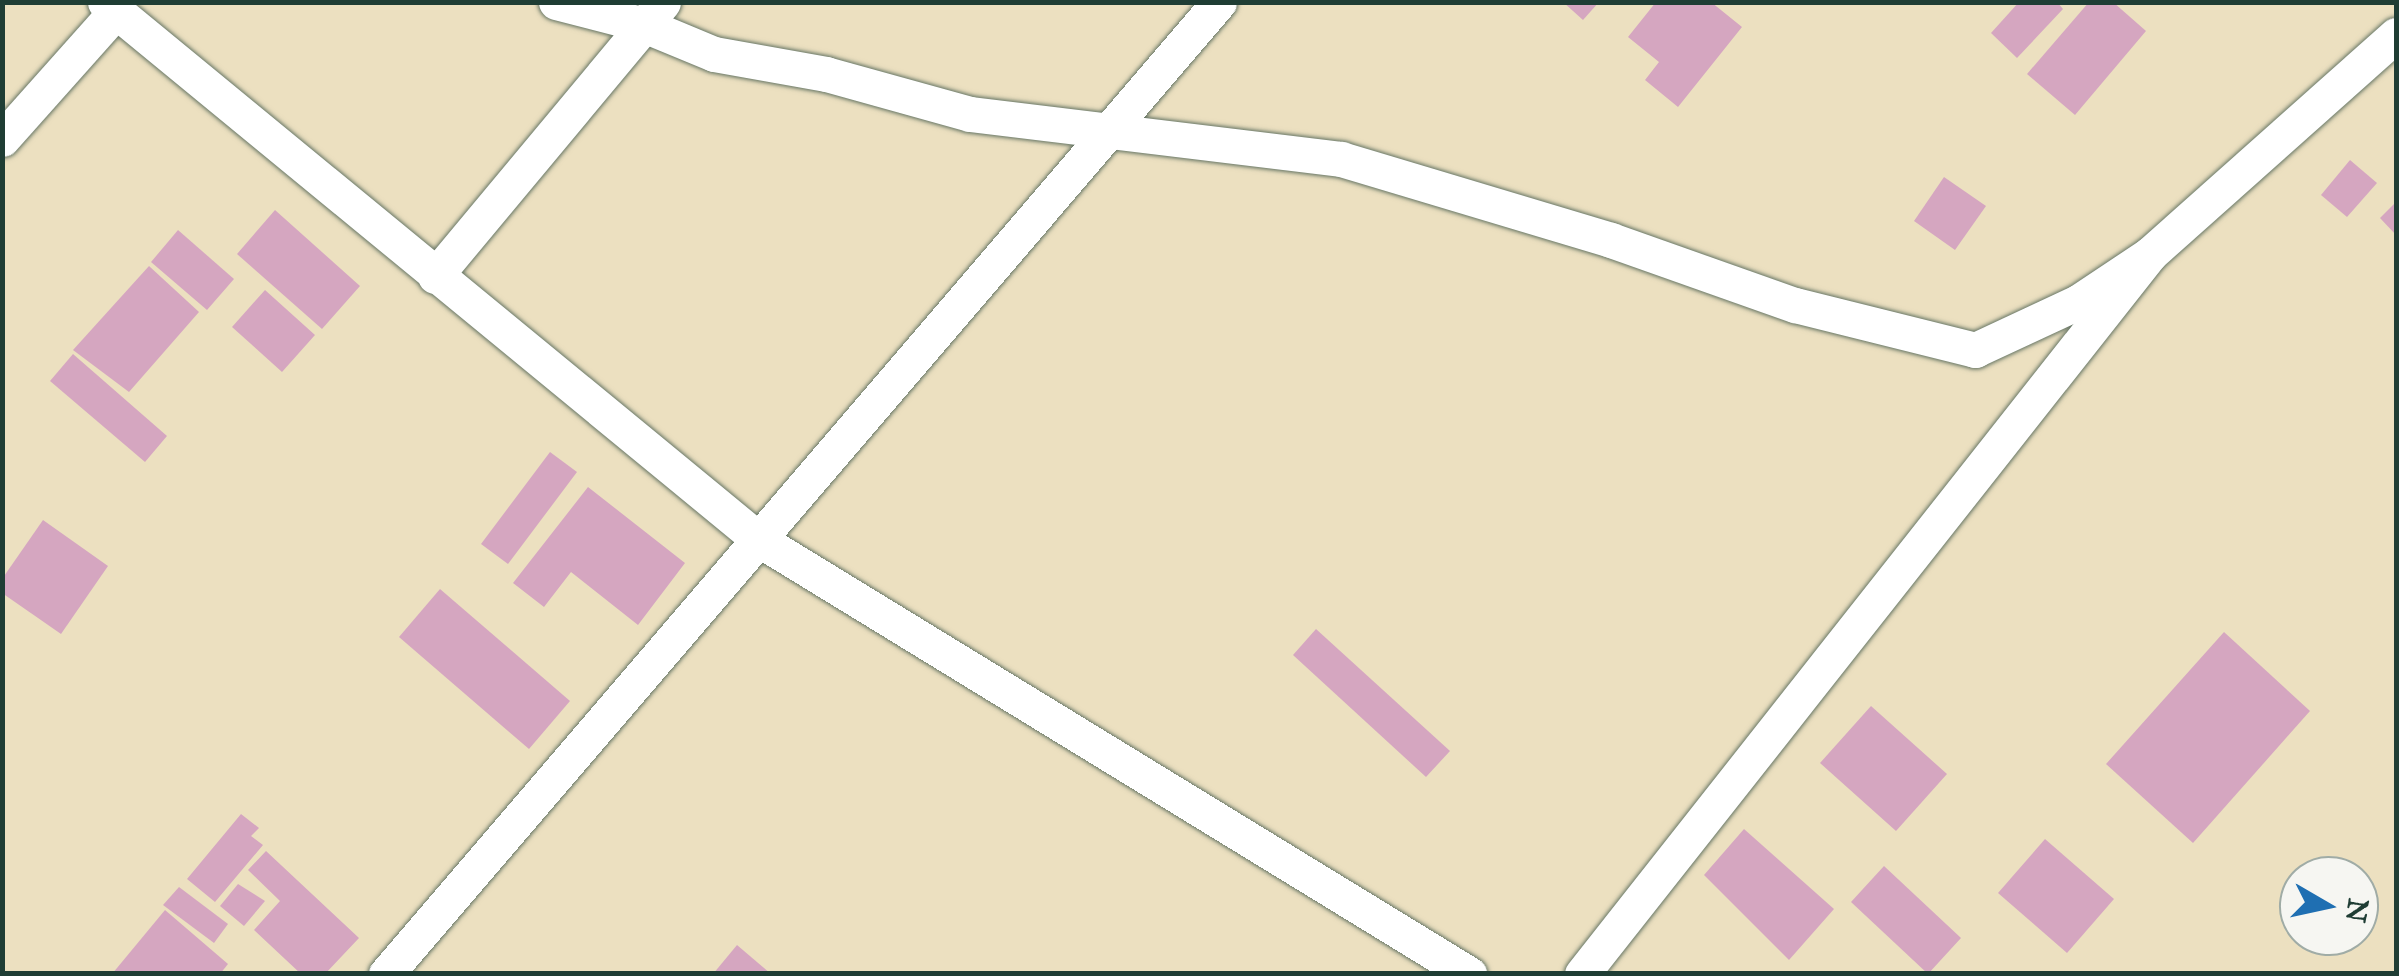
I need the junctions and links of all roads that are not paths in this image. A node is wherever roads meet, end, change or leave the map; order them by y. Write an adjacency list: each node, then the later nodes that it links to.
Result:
1 (556, 2): 4 (street)
2 (1219, 2): 6 (street)
3 (110, 7): 7 (street); 9 (street)
4 (653, 14): 6 (street); 9 (street)
5 (2396, 35): 8 (street)
6 (1112, 127): 8 (street); 10 (street)
7 (2, 139)
8 (2150, 254): 13 (street)
9 (435, 276): 10 (street)
10 (758, 539): 11 (street); 12 (street)
11 (386, 974)
12 (1469, 974)
13 (1582, 974)

